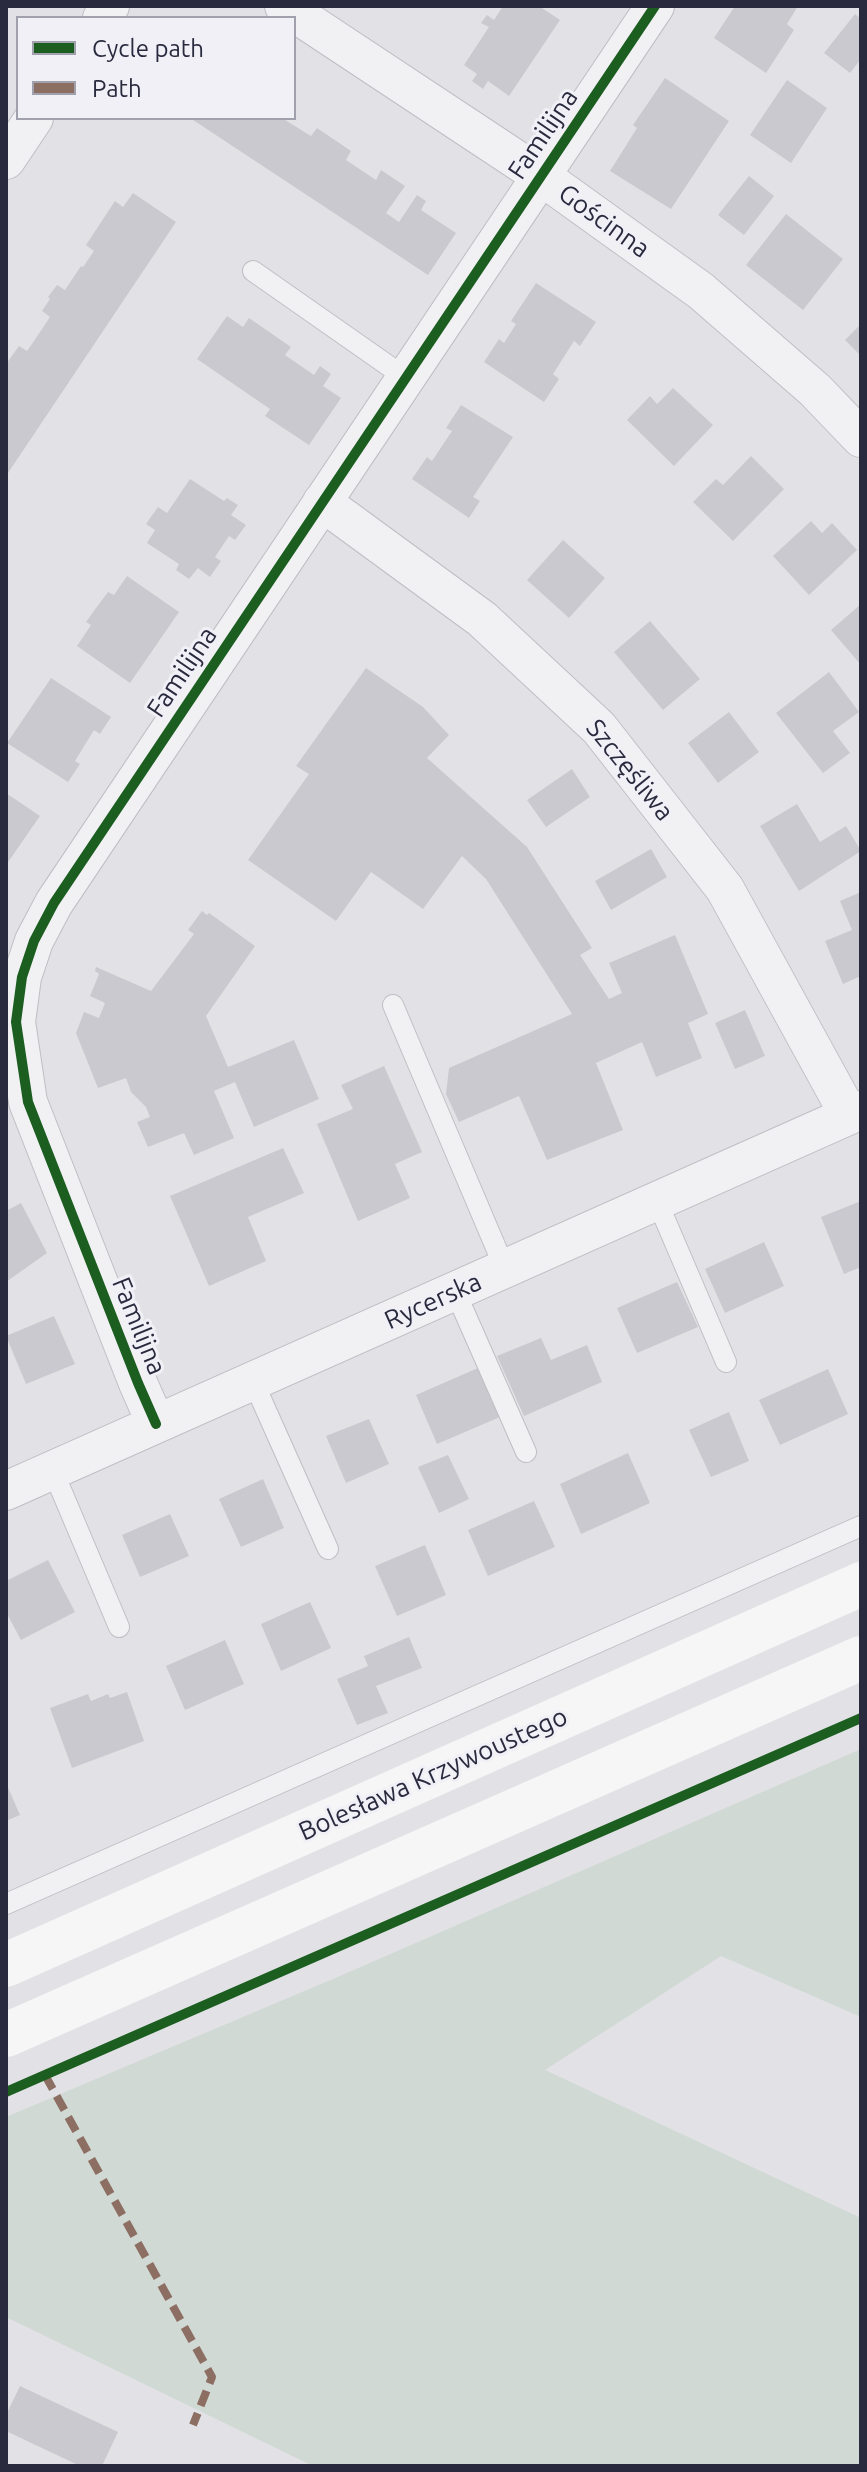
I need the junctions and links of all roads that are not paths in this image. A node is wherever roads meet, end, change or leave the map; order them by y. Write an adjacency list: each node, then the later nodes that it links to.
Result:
1 (284, 6): 5 (street, Gościnna)
2 (655, 6): 5 (street, Familijna)
3 (33, 120): 4 (street)
4 (6, 160)
5 (541, 176): 7 (street, Familijna); 8 (street, Gościnna)
6 (253, 271): 7 (lane)
7 (406, 378): 9 (street, Familijna)
8 (861, 438)
9 (322, 502): 11 (street, Szczęśliwa); 17 (street, Familijna)
10 (393, 1005): 13 (lane)
11 (858, 1113): 12 (street, Rycerska)
12 (657, 1201): 13 (street, Rycerska); 15 (lane)
13 (505, 1269): 14 (street, Rycerska)
14 (455, 1291): 16 (street, Rycerska); 18 (lane)
15 (726, 1362)
16 (253, 1381): 17 (street, Rycerska); 22 (lane)
17 (156, 1424): 19 (street, Rycerska)
18 (526, 1452)
19 (53, 1471): 20 (street, Rycerska); 24 (lane)
20 (6, 1491)
21 (861, 1526): 26 (lane)
22 (328, 1549)
23 (861, 1584): 27 (main road, Bolesława Krzywoustego)
24 (119, 1627)
25 (861, 1658): 28 (main road)
26 (6, 1904)
27 (6, 1965)
28 (6, 2035)

